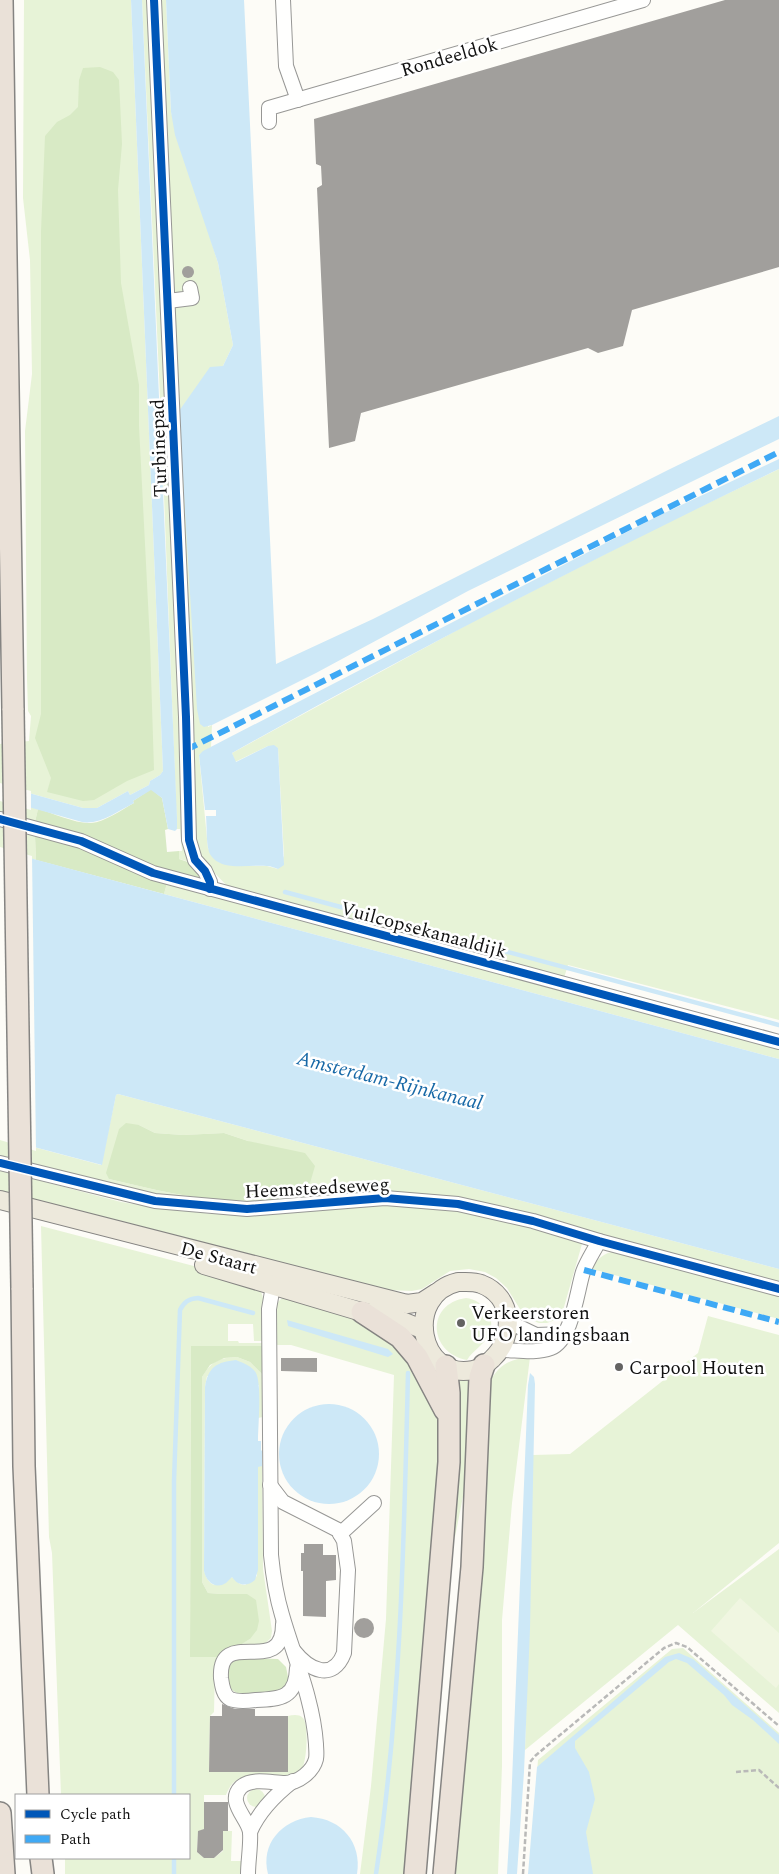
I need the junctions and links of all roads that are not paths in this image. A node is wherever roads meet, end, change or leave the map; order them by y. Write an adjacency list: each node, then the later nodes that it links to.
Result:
1 (2, 0): 34 (highway, bridge)
2 (154, 0): 8 (street, Turbinepad)
3 (283, 0): 5 (street)
4 (642, 0): 5 (street, Rondeeldok)
5 (298, 100): 6 (street, Rondeeldok)
6 (269, 115)
7 (190, 288): 8 (street)
8 (168, 301): 10 (street, Turbinepad)
9 (0, 819): 10 (street, Vuilcopsekanaaldijk)
10 (210, 888): 11 (street, Vuilcopsekanaaldijk)
11 (779, 1042)
12 (0, 1163): 15 (street, Heemsteedseweg)
13 (0, 1200): 18 (main road, De Staart)
14 (0, 1212): 16 (main road, De Staart)
15 (599, 1241): 17 (street, Heemsteedseweg); 22 (street)
16 (273, 1286): 19 (main road, De Staart); 27 (street)
17 (779, 1289)
18 (436, 1293): 20 (main road); 21 (main road)
19 (362, 1312): 21 (main road, De Staart); 26 (highway)
20 (509, 1322): 22 (street); 23 (main road)
21 (424, 1330): 25 (main road)
22 (565, 1334): 23 (street)
23 (501, 1350): 24 (main road)
24 (484, 1365): 25 (main road); 42 (highway)
25 (446, 1366): 26 (highway)
26 (449, 1417): 41 (highway)
27 (270, 1485): 29 (street); 30 (street)
28 (374, 1503): 29 (street)
29 (340, 1534): 31 (street)
30 (283, 1621): 31 (street); 32 (street)
31 (293, 1650): 32 (street)
32 (297, 1664): 33 (street)
33 (293, 1781): 36 (street); 36 (street)
34 (38, 1794)
35 (0, 1813): 38 (highway)
36 (250, 1832): 40 (street)
37 (41, 1859): 39 (highway)
38 (4, 1874)
39 (43, 1874)
40 (248, 1874)
41 (415, 1874)
42 (444, 1874)

